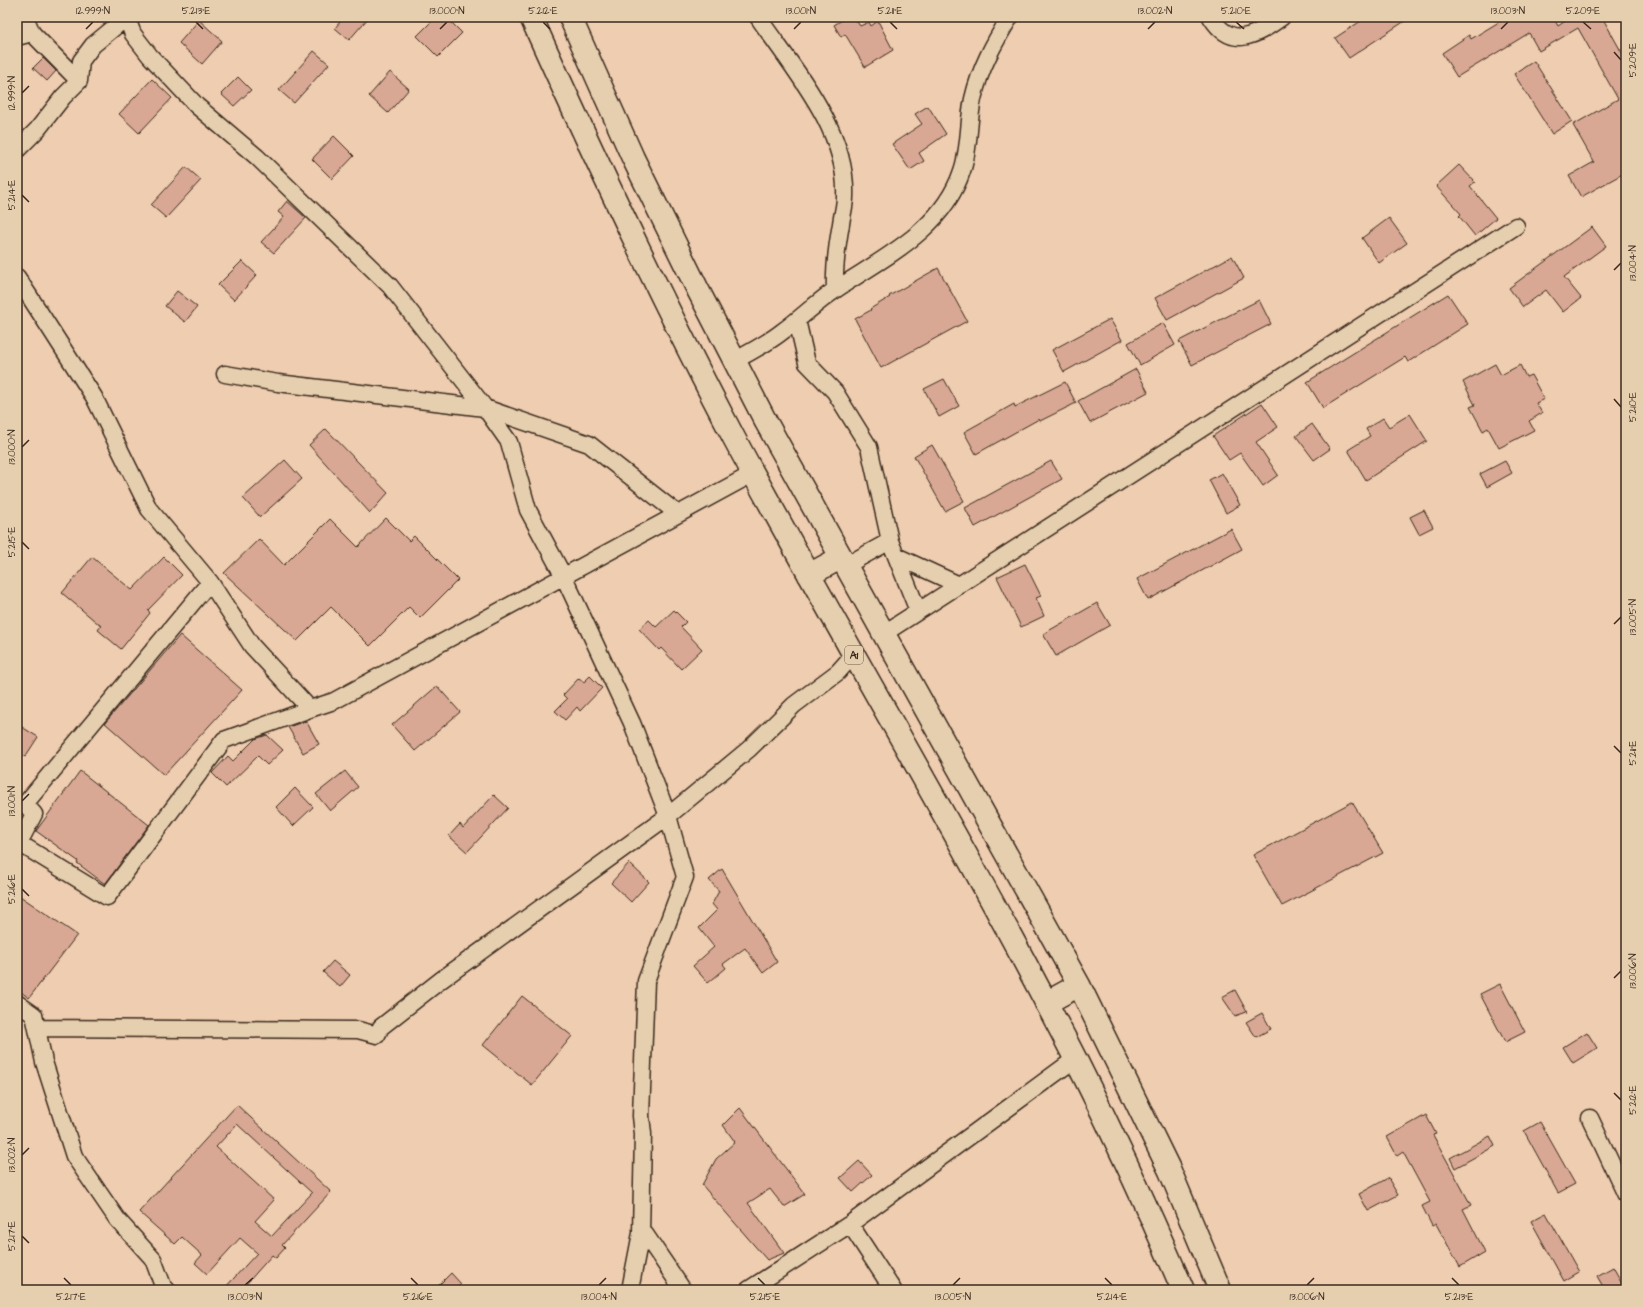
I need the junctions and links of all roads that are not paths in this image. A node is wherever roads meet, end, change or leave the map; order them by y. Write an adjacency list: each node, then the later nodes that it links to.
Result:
1 (25, 17): 9 (street)
2 (531, 17): 19 (highway, A1)
3 (570, 17): 16 (highway)
4 (758, 17): 14 (street)
5 (1010, 17): 14 (street)
6 (1211, 17): 7 (street)
7 (1282, 17)
8 (127, 18): 10 (street); 18 (street)
9 (24, 35): 10 (street)
10 (79, 81): 11 (street)
11 (17, 150)
12 (1516, 226): 27 (street)
13 (17, 277): 26 (street)
14 (835, 290): 15 (street)
15 (797, 320): 16 (street); 21 (street)
16 (734, 361): 23 (highway)
17 (225, 374): 18 (street)
18 (485, 408): 20 (street); 24 (street)
19 (754, 473): 20 (street); 25 (highway, A1)
20 (678, 514): 24 (street)
21 (890, 541): 22 (street); 23 (street)
22 (896, 556): 27 (street); 28 (street)
23 (843, 562): 25 (highway); 29 (highway)
24 (563, 575): 31 (street); 32 (street)
25 (809, 575): 30 (highway, A1)
26 (210, 582): 31 (street); 33 (street)
27 (959, 585): 28 (street)
28 (918, 612): 29 (street)
29 (883, 634): 34 (highway)
30 (854, 654): 32 (street); 36 (highway, A1)
31 (310, 709): 33 (street)
32 (668, 816): 37 (street); 42 (street)
33 (18, 845)
34 (1079, 985): 36 (highway); 49 (highway)
35 (17, 1002): 37 (street)
36 (1046, 1003): 38 (highway, A1)
37 (37, 1028): 43 (street)
38 (1075, 1059): 41 (street); 48 (highway, A1)
39 (1590, 1118): 40 (street)
40 (1626, 1195)
41 (850, 1224): 46 (street); 47 (street)
42 (641, 1233): 44 (street); 45 (street)
43 (167, 1290)
44 (630, 1290)
45 (683, 1290)
46 (748, 1290)
47 (893, 1290)
48 (1184, 1290)
49 (1220, 1290)

